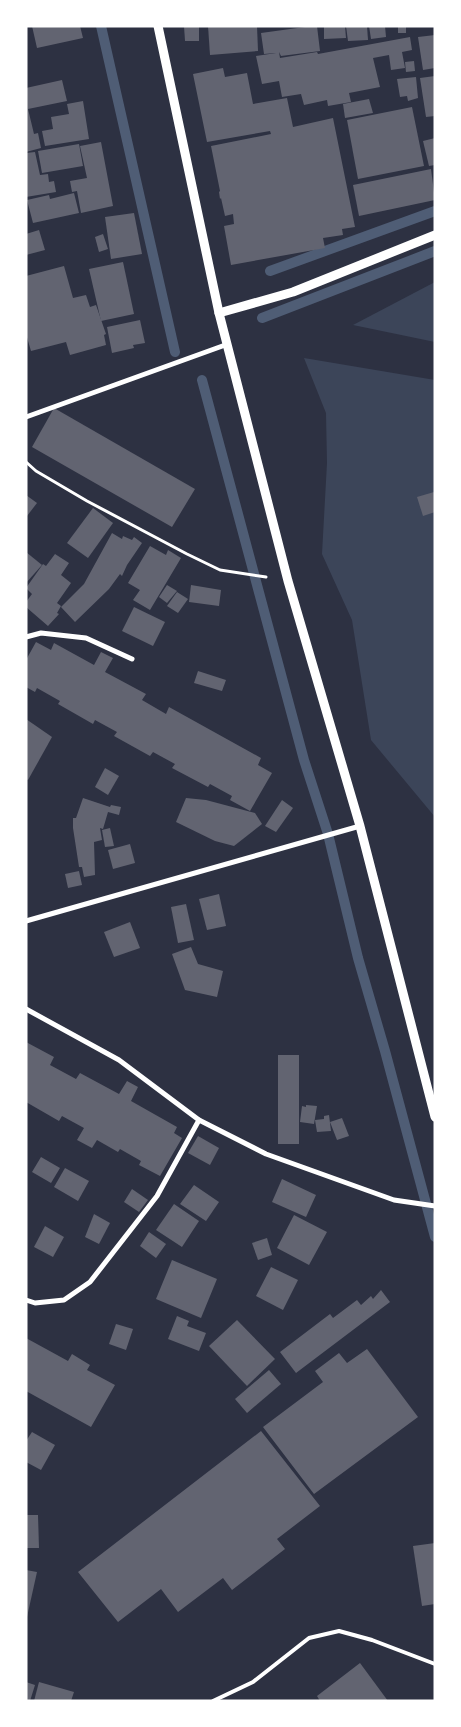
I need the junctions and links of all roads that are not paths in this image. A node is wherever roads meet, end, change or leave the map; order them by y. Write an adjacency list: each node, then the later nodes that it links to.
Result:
1 (158, 26): 3 (street)
2 (435, 235): 3 (street)
3 (218, 313): 4 (street)
4 (228, 344): 5 (street); 8 (street)
5 (26, 417)
6 (26, 637): 7 (street)
7 (132, 659)
8 (360, 826): 9 (street); 11 (street)
9 (26, 921)
10 (26, 1009): 12 (street)
11 (435, 1117)
12 (199, 1120): 13 (street); 14 (street)
13 (435, 1206)
14 (26, 1300)
15 (435, 1664): 16 (lane)
16 (213, 1701)

